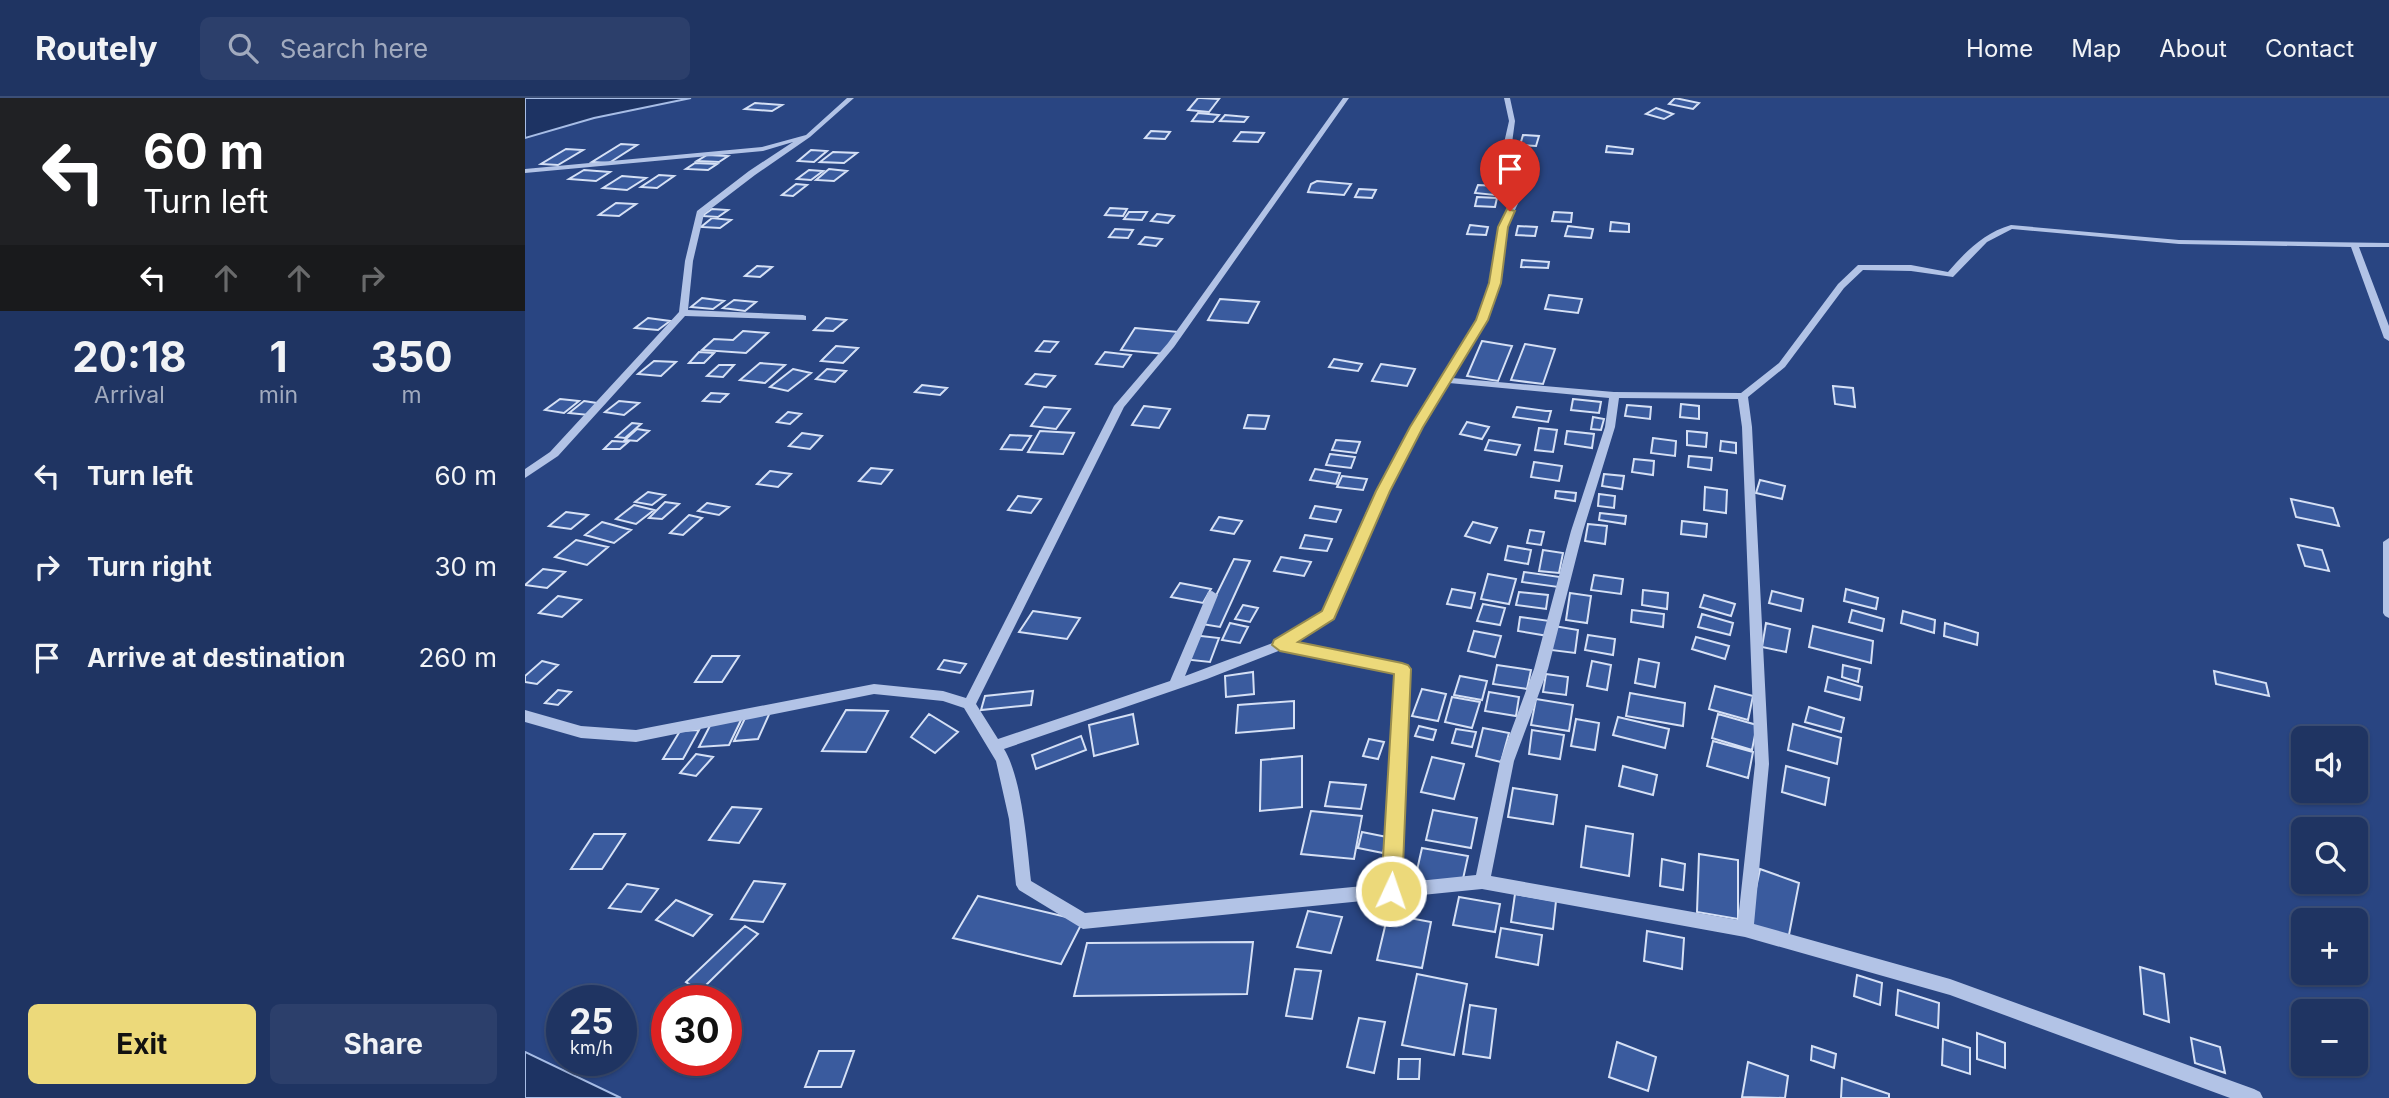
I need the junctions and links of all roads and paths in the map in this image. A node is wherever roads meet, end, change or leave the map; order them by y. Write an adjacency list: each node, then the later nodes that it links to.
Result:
1 (851, 98): 4 (street)
2 (1346, 98): 20 (street)
3 (1507, 98): 11 (street)
4 (808, 136): 5 (street); 8 (street)
5 (525, 172)
6 (2354, 244): 7 (street); 10 (street); 13 (street)
7 (2389, 245)
8 (683, 313): 9 (street); 14 (street)
9 (803, 318)
10 (2389, 338)
11 (1445, 380): 12 (street); 18 (street)
12 (1614, 395): 13 (street); 23 (street)
13 (1743, 397): 25 (street)
14 (525, 474)
15 (2389, 542): 17 (street)
16 (1212, 595): 19 (street)
17 (2389, 613)
18 (1280, 645): 19 (street); 24 (street)
19 (1175, 684): 22 (street)
20 (969, 704): 21 (street); 22 (street)
21 (525, 716)
22 (995, 746): 24 (street)
23 (1482, 882): 24 (street); 25 (street)
24 (1391, 891)
25 (1745, 929): 26 (street)
26 (2254, 1098)

